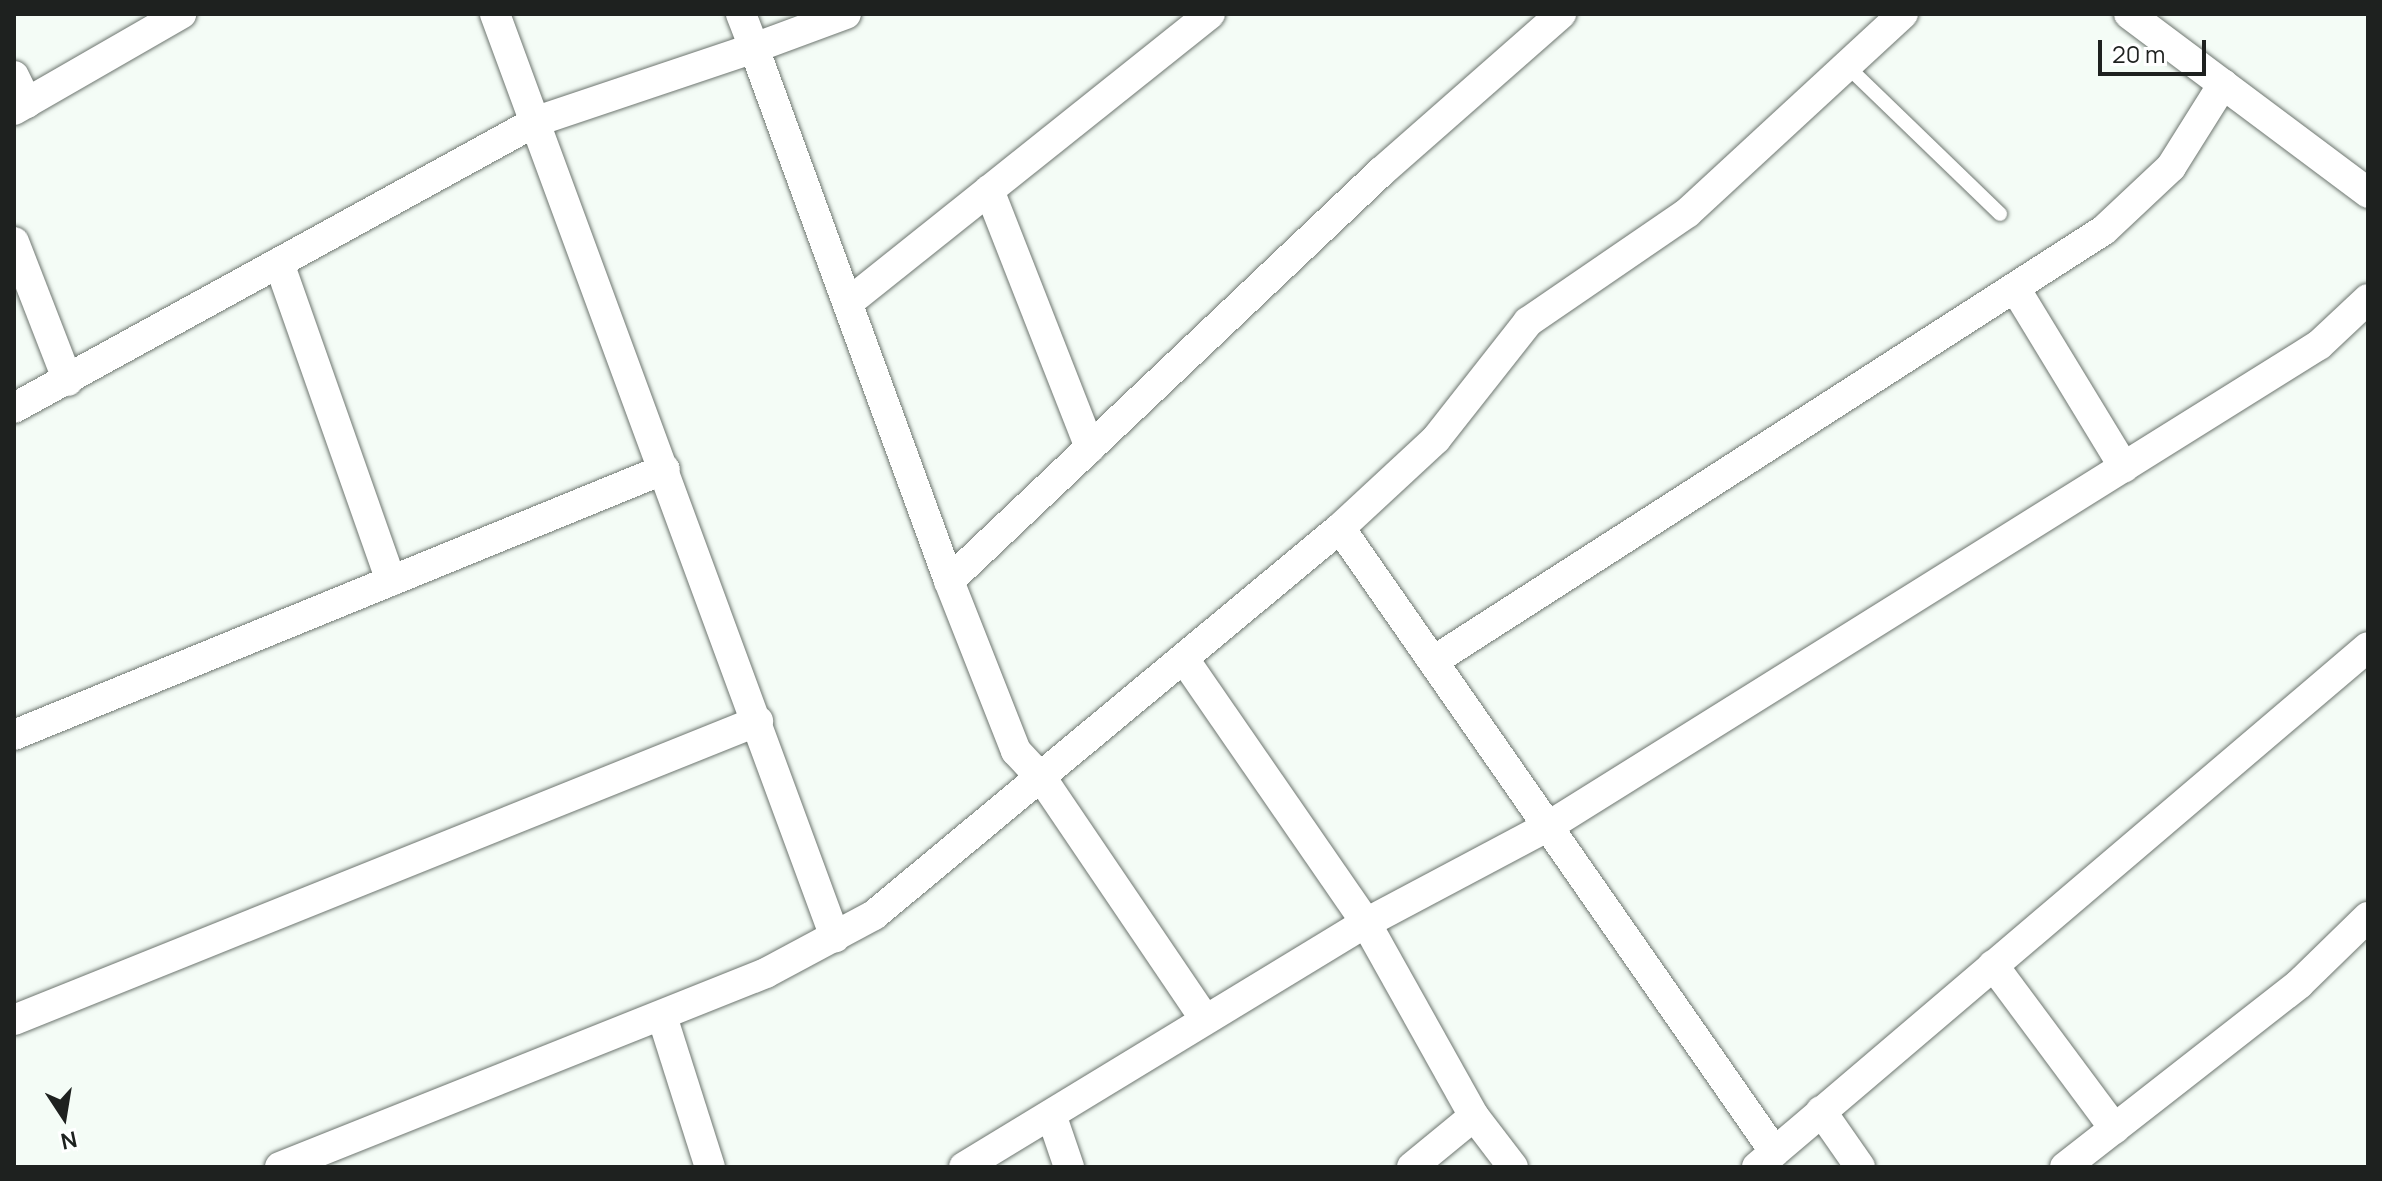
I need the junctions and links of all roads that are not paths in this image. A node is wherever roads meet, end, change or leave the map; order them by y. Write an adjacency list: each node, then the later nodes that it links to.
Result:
1 (181, 14): 13 (street)
2 (495, 14): 14 (street)
3 (741, 14): 9 (street)
4 (846, 14): 9 (street)
5 (1210, 14): 15 (street)
6 (1561, 14): 25 (street)
7 (1903, 14): 10 (street)
8 (2129, 14): 12 (street)
9 (754, 48): 14 (street); 22 (street)
10 (1849, 68): 17 (lane); 28 (street)
11 (14, 76): 13 (street)
12 (2223, 84): 16 (street); 20 (street)
13 (21, 107)
14 (537, 121): 19 (street); 27 (street)
15 (989, 190): 22 (street); 25 (street)
16 (2368, 193)
17 (2000, 214)
18 (14, 242): 23 (street)
19 (279, 263): 23 (street); 29 (street)
20 (2015, 288): 26 (street); 33 (street)
21 (2368, 299): 26 (street)
22 (849, 302): 30 (street)
23 (68, 381): 24 (street)
24 (14, 408)
25 (1090, 448): 30 (street)
26 (2124, 467): 37 (street)
27 (665, 469): 29 (street); 34 (street)
28 (1340, 528): 32 (street); 33 (street)
29 (391, 581): 35 (street)
30 (949, 581): 36 (street)
31 (2368, 647): 41 (street)
32 (1184, 659): 36 (street); 39 (street)
33 (1435, 660): 37 (street)
34 (758, 721): 40 (street); 44 (street)
35 (14, 735)
36 (1043, 780): 40 (street); 43 (street)
37 (1552, 824): 39 (street); 49 (street)
38 (2368, 917): 48 (street)
39 (1366, 923): 43 (street); 46 (street)
40 (835, 937): 42 (street)
41 (1993, 965): 45 (street); 48 (street)
42 (662, 1016): 50 (street); 51 (street)
43 (1205, 1019): 47 (street)
44 (14, 1020)
45 (1821, 1111): 49 (street); 56 (street)
46 (1474, 1116): 54 (street); 55 (street)
47 (1052, 1117): 52 (street); 53 (street)
48 (2115, 1129): 57 (street)
49 (1765, 1159)
50 (290, 1165)
51 (710, 1167)
52 (964, 1167)
53 (1069, 1167)
54 (1412, 1167)
55 (1513, 1167)
56 (1860, 1167)
57 (2065, 1167)

